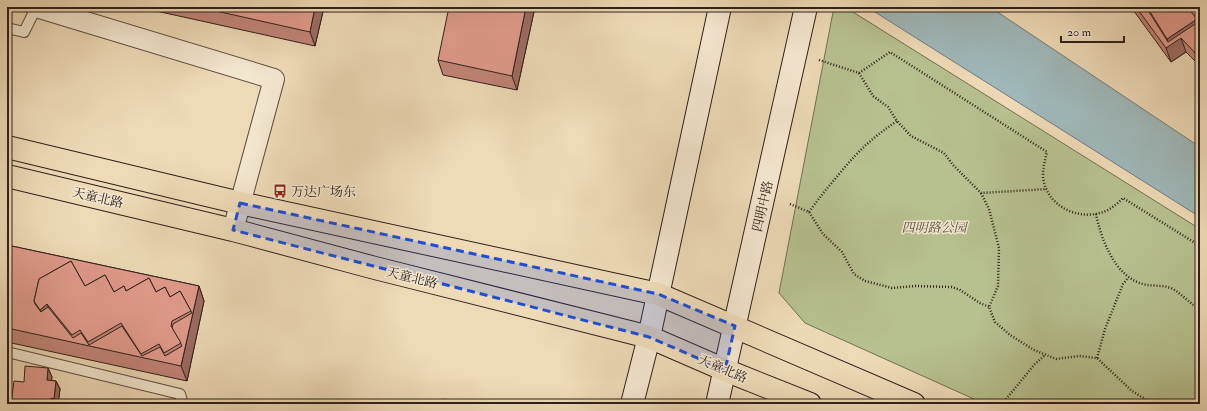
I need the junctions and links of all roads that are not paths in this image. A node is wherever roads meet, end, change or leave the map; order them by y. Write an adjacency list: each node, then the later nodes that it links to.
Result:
1 (36, 7): 4 (lane); 7 (street)
2 (720, 7): 9 (main road)
3 (806, 7): 10 (main road, 四明中路)
4 (7, 28)
5 (7, 147): 7 (main road)
6 (7, 176): 8 (main road, 天童北路)
7 (240, 203): 8 (street); 9 (main road)
8 (233, 230): 11 (main road, 天童北路)
9 (658, 294): 10 (main road); 11 (main road)
10 (735, 326): 13 (main road, 四明中路); 18 (main road)
11 (649, 337): 13 (main road, 天童北路); 15 (main road)
12 (7, 352): 14 (lane)
13 (725, 370): 16 (main road, 四明中路); 17 (main road, 天童北路)
14 (183, 404)
15 (632, 404)
16 (717, 404)
17 (810, 404)
18 (914, 404)

